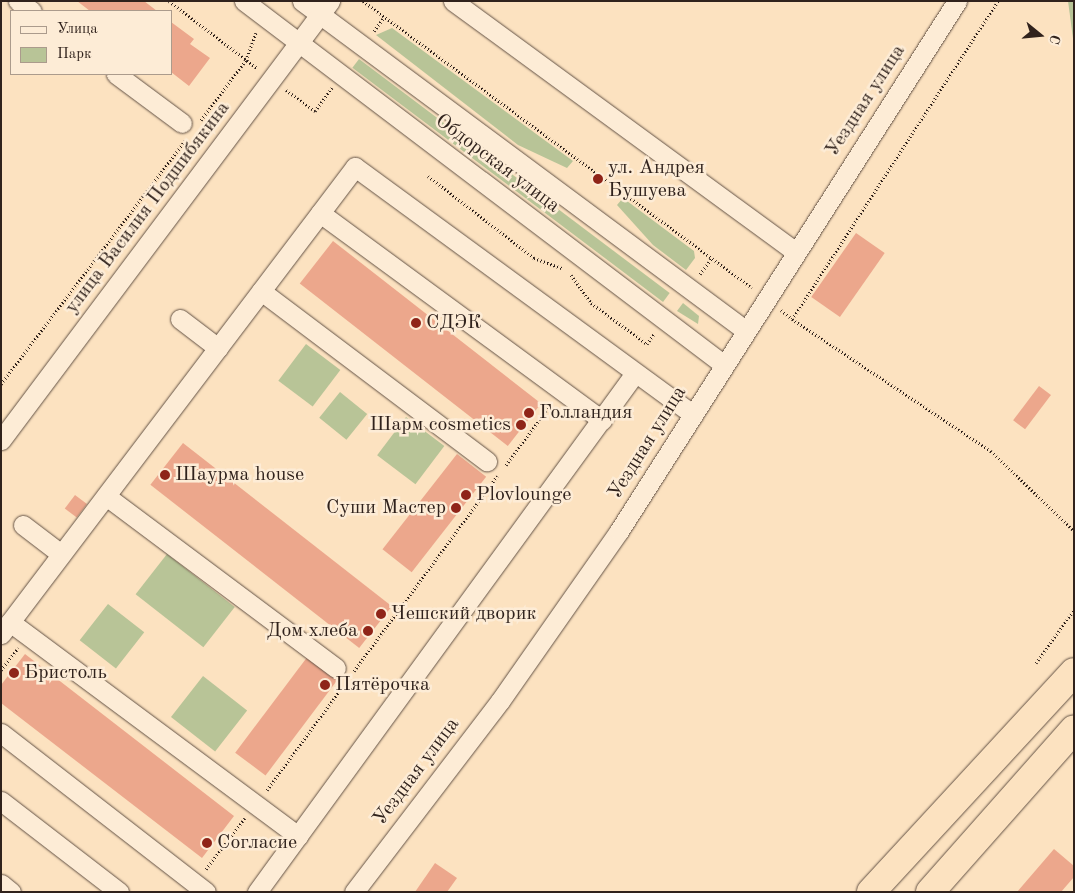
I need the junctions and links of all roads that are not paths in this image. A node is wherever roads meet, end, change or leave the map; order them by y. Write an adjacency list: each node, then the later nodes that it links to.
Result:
1 (18, 1): 7 (street)
2 (244, 1): 8 (street, Обдорская улица)
3 (302, 1): 6 (street, Обдорская улица)
4 (453, 1): 12 (street)
5 (957, 1): 12 (street, Уездная улица)
6 (325, 8): 8 (street, улица Василия Подшибякина); 15 (street, Обдорская улица)
7 (31, 10)
8 (299, 43): 17 (street, Обдорская улица); 21 (street, улица Василия Подшибякина)
9 (117, 75): 10 (street)
10 (189, 128)
11 (320, 213): 13 (street); 18 (street); 20 (street)
12 (796, 252): 15 (street, Уездная улица)
13 (261, 291): 16 (street); 22 (street)
14 (180, 319): 16 (street)
15 (745, 330): 17 (street, Уездная улица)
16 (218, 348): 23 (street)
17 (724, 364): 19 (street, Уездная улица)
18 (636, 373): 19 (street); 20 (street)
19 (693, 414): 38 (street, Уездная улица)
20 (602, 420): 32 (street)
21 (2, 439)
22 (487, 461)
23 (106, 496): 25 (street); 27 (street)
24 (23, 525): 25 (street)
25 (61, 554): 26 (street)
26 (6, 628): 32 (street)
27 (336, 668)
28 (1074, 672): 39 (highway)
29 (1074, 729): 40 (highway)
30 (1, 733): 36 (street)
31 (1, 801): 35 (street)
32 (298, 836): 37 (street)
33 (1, 884): 34 (street)
34 (11, 892)
35 (119, 892)
36 (206, 892)
37 (257, 892)
38 (354, 892)
39 (872, 892)
40 (930, 892)

